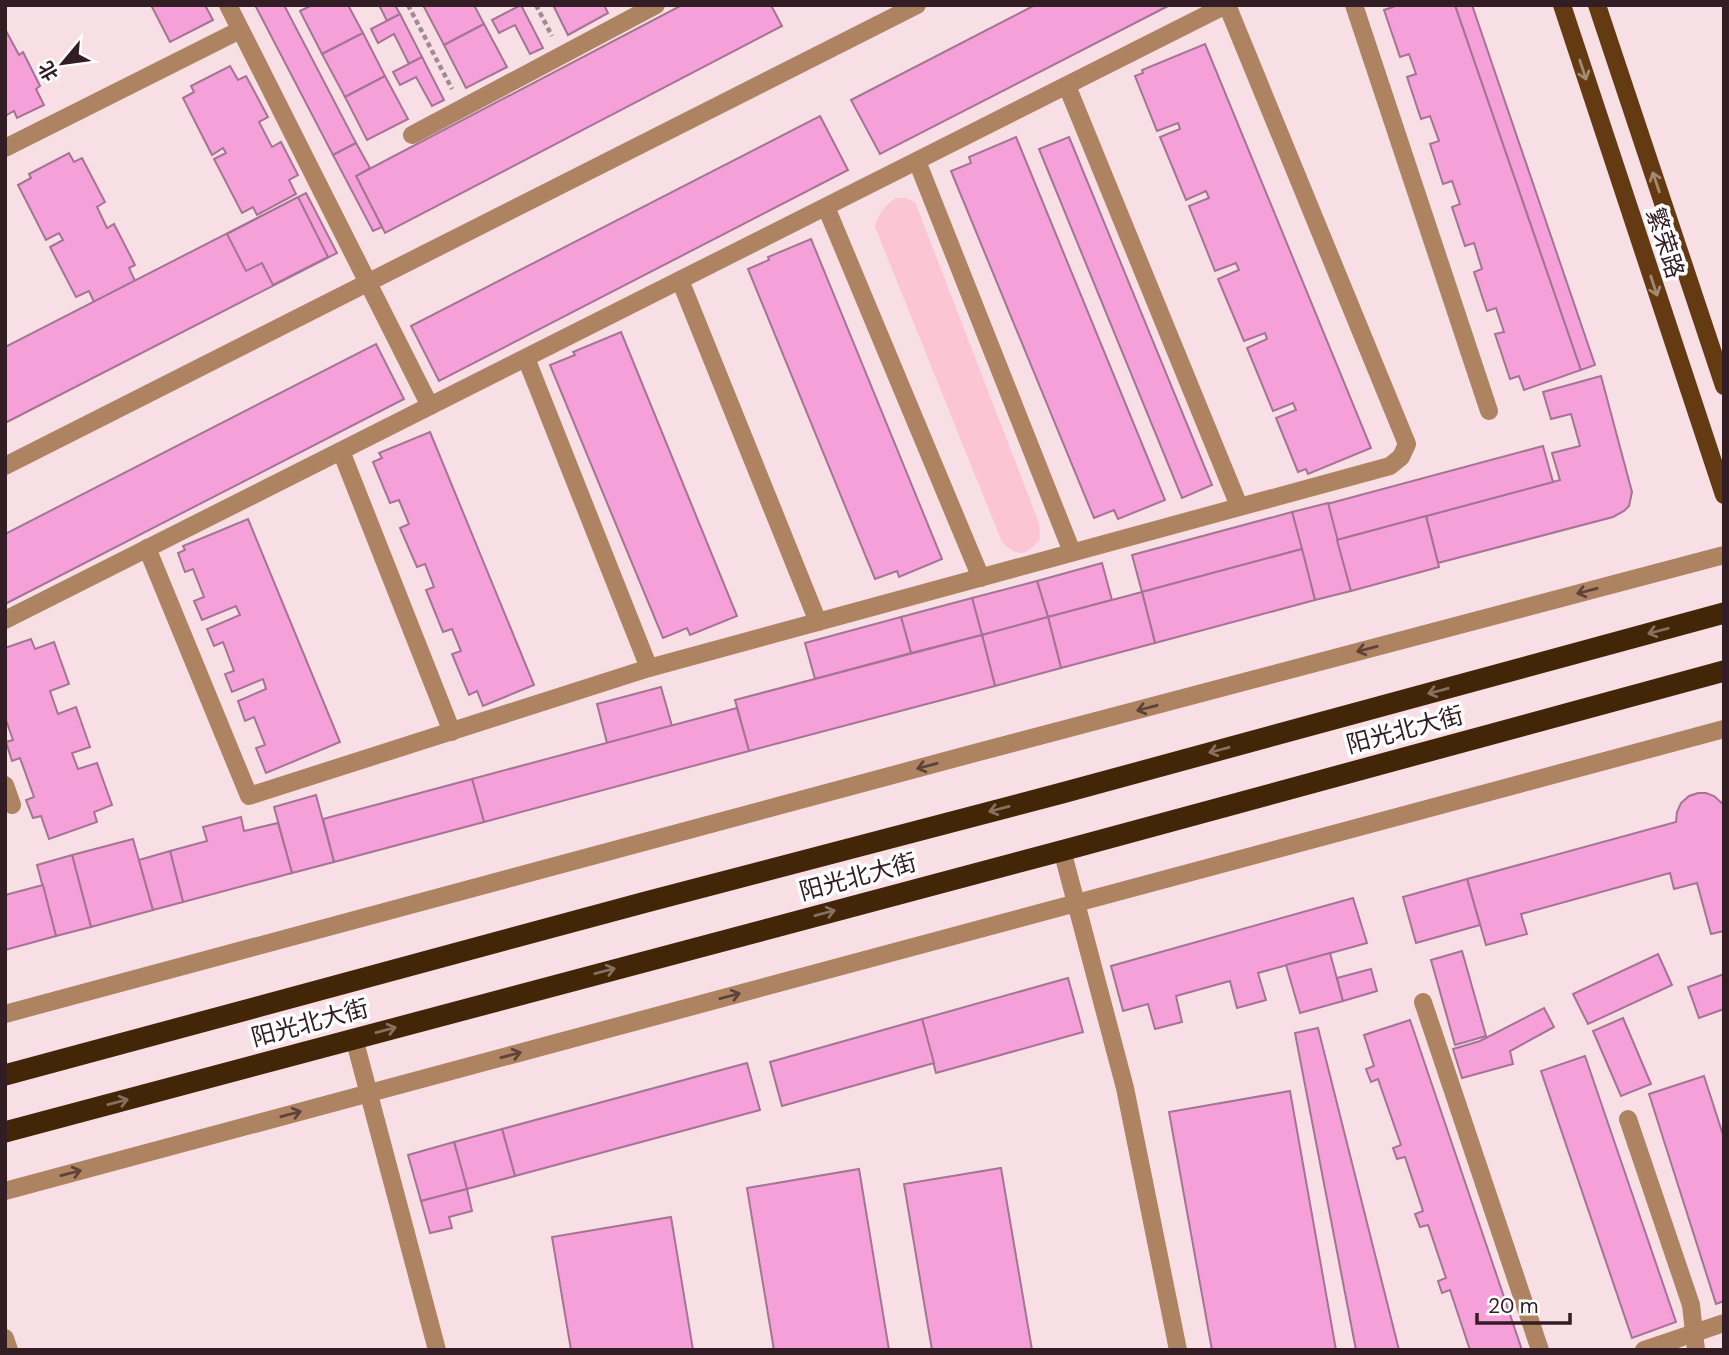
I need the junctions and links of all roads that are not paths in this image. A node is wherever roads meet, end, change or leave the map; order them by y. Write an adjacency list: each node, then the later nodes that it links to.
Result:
1 (228, 5): 8 (street)
2 (656, 5): 10 (street)
3 (916, 5): 15 (street)
4 (1227, 5): 9 (street); 23 (street)
5 (1354, 5): 19 (street)
6 (1562, 5): 22 (main road, 繁荣路, one-way to 22)
7 (1597, 5): 17 (main road, 繁荣路, one-way to 7)
8 (240, 30): 11 (street); 15 (street)
9 (1067, 86): 12 (street); 23 (street)
10 (412, 135)
11 (5, 148)
12 (917, 161): 13 (street); 25 (street)
13 (826, 207): 14 (street); 27 (street)
14 (680, 281): 16 (street); 30 (street)
15 (368, 283): 18 (street); 21 (street)
16 (526, 358): 18 (street); 31 (street)
17 (1724, 386)
18 (430, 406): 20 (street)
19 (1489, 411)
20 (341, 451): 24 (street); 34 (street)
21 (5, 466)
22 (1724, 495)
23 (1239, 506): 25 (street)
24 (147, 548): 29 (street); 34 (street)
25 (1072, 552): 27 (street)
26 (1724, 555): 40 (street, one-way to 40)
27 (981, 578): 30 (street)
28 (1724, 613): 42 (highway, 阳光北大街, one-way to 42)
29 (5, 620)
30 (818, 622): 31 (street)
31 (649, 668): 34 (street)
32 (1724, 671): 37 (highway, 阳光北大街)
33 (1724, 729): 38 (street)
34 (452, 732)
35 (5, 785): 36 (street)
36 (12, 805)
37 (1062, 850): 38 (street); 41 (highway, 阳光北大街, one-way to 37)
38 (1076, 903): 43 (street, one-way to 38); 52 (street)
39 (1423, 1002): 53 (street)
40 (5, 1014)
41 (354, 1038): 43 (street); 45 (highway, 阳光北大街, one-way to 41)
42 (5, 1075)
43 (370, 1093): 46 (street, one-way to 43); 51 (street)
44 (1628, 1119): 49 (street)
45 (5, 1132)
46 (5, 1191)
47 (1724, 1323): 49 (street)
48 (5, 1338): 50 (street)
49 (1695, 1341): 54 (street)
50 (9, 1350)
51 (437, 1350)
52 (1178, 1350)
53 (1540, 1350)
54 (1644, 1350)

